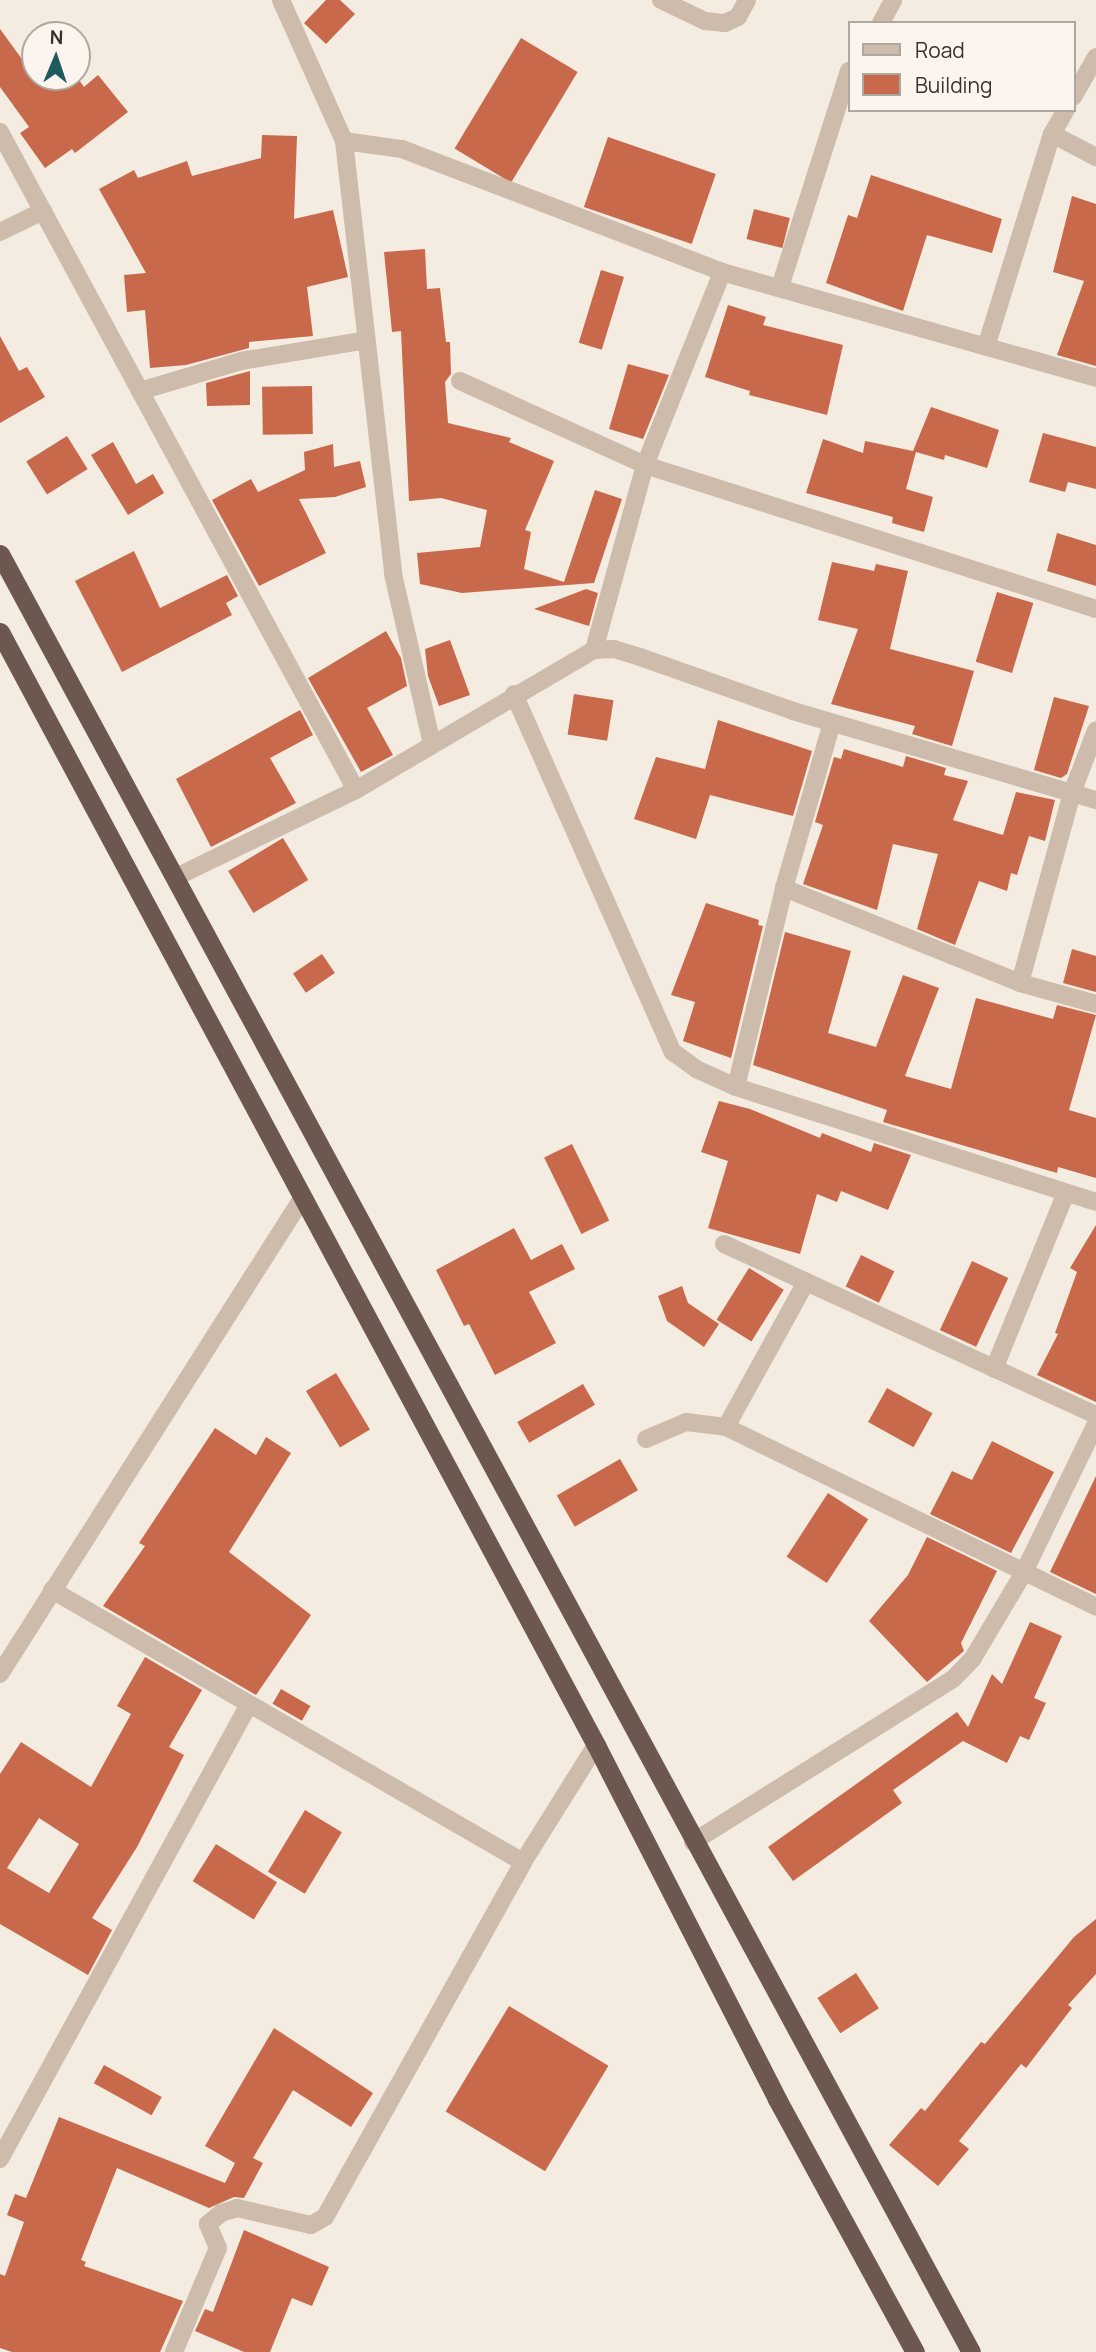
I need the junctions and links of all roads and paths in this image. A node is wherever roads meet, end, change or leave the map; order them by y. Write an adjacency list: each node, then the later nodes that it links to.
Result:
1 (661, 0): 2 (street)
2 (747, 0)
3 (893, 0): 5 (street)
4 (284, 1): 12 (street)
5 (882, 21)
6 (1096, 57): 8 (street)
7 (848, 74): 17 (street)
8 (1075, 94)
9 (1065, 112): 11 (street)
10 (0, 132): 14 (street)
11 (1052, 134): 13 (street); 19 (street)
12 (344, 141): 16 (street); 18 (street)
13 (1096, 157)
14 (43, 211): 15 (street); 22 (street)
15 (0, 232)
16 (723, 272): 17 (street); 23 (street)
17 (780, 287): 19 (street)
18 (366, 340): 22 (street); 31 (street)
19 (986, 347): 20 (street)
20 (1096, 379)
21 (460, 381): 23 (street)
22 (139, 391): 32 (street)
23 (645, 465): 25 (street); 27 (street)
24 (0, 554): 35 (highway)
25 (1096, 609)
26 (0, 632): 41 (highway)
27 (594, 650): 28 (street); 29 (street)
28 (514, 694): 31 (street); 39 (street)
29 (832, 723): 33 (street); 36 (street)
30 (1096, 730): 33 (street)
31 (432, 744): 32 (street)
32 (356, 790): 35 (street)
33 (1072, 793): 34 (street); 37 (street)
34 (1096, 800)
35 (176, 877): 56 (highway)
36 (784, 888): 37 (street); 39 (street)
37 (1020, 983): 38 (street)
38 (1096, 1004)
39 (736, 1087): 40 (street)
40 (1066, 1193): 42 (street); 45 (street)
41 (303, 1197): 51 (street); 55 (highway)
42 (1096, 1202)
43 (724, 1244): 44 (street)
44 (806, 1282): 45 (street); 48 (street)
45 (994, 1369): 46 (street)
46 (1096, 1415)
47 (1096, 1424): 50 (street)
48 (726, 1427): 49 (street); 50 (street)
49 (646, 1439)
50 (1024, 1572): 52 (street); 56 (street)
51 (52, 1590): 53 (street); 54 (street)
52 (1096, 1607)
53 (0, 1674)
54 (248, 1706): 57 (street); 58 (street)
55 (596, 1745): 57 (street); 60 (highway)
56 (693, 1842): 61 (highway)
57 (523, 1862): 59 (street)
58 (0, 2159)
59 (174, 2352)
60 (915, 2352)
61 (971, 2352)

